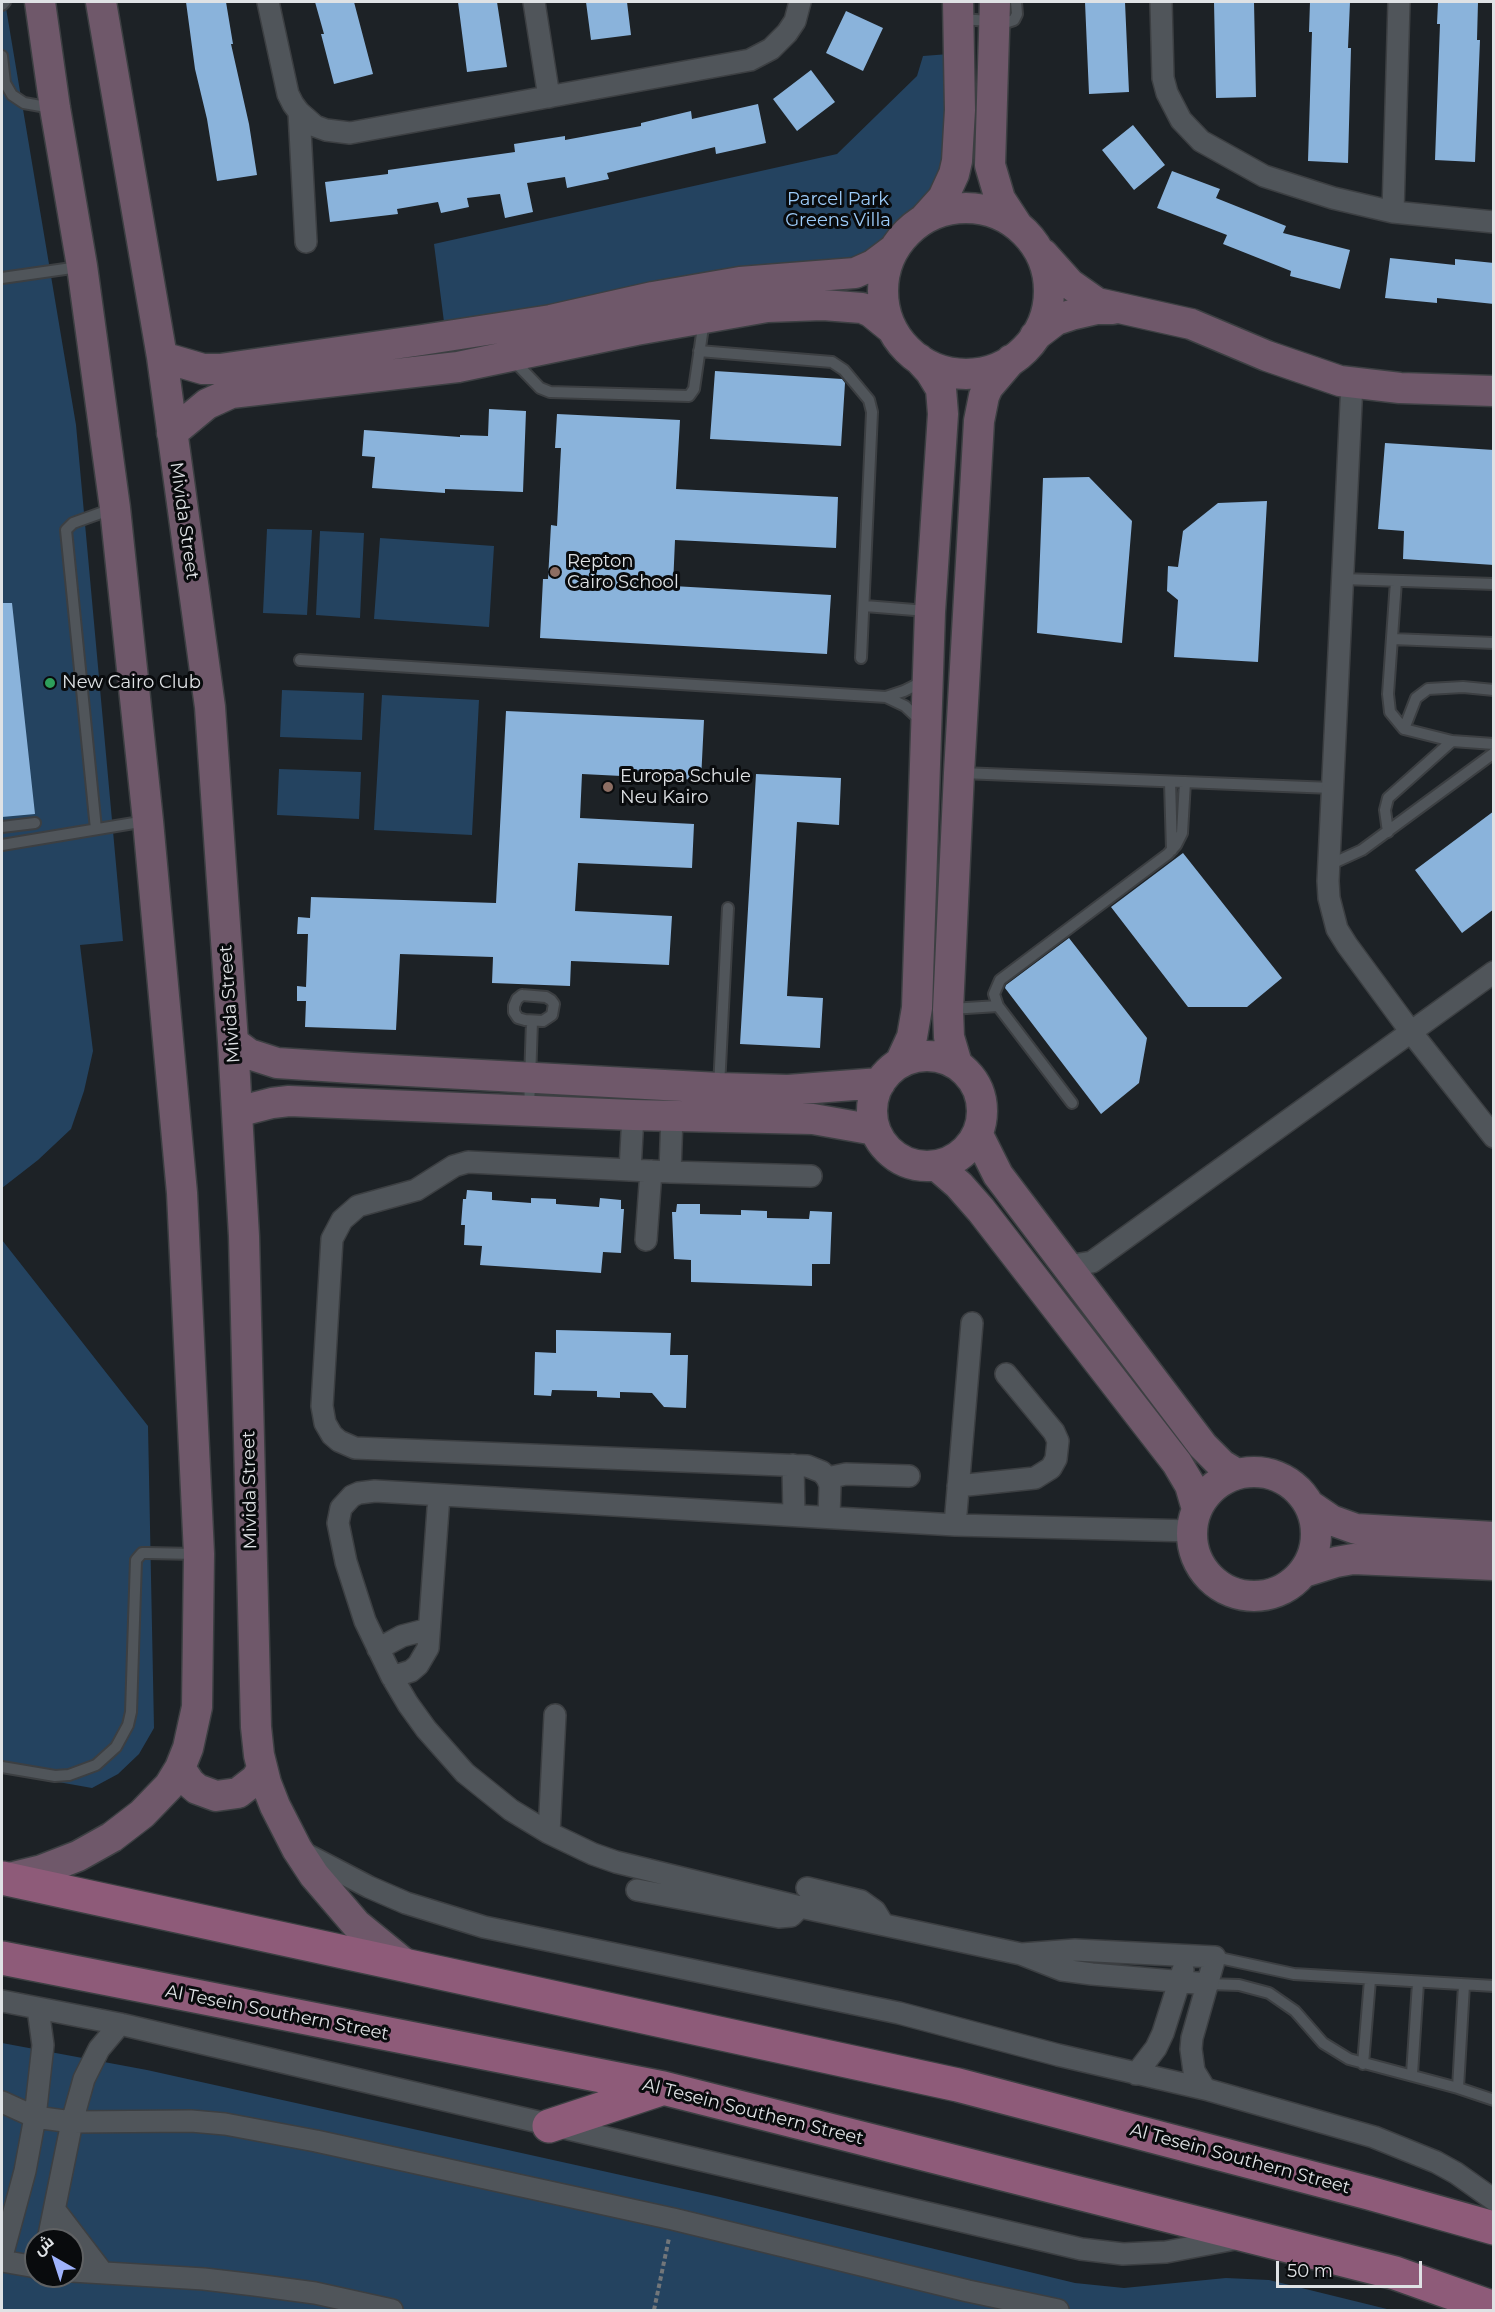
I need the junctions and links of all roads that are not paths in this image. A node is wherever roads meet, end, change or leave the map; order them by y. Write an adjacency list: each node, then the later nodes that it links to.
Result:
1 (5, 2): 10 (lane)
2 (40, 2): 15 (street)
3 (100, 2): 31 (street, Mivida Street)
4 (268, 2): 16 (street)
5 (534, 2): 14 (street)
6 (800, 2): 14 (street)
7 (1016, 2): 12 (lane)
8 (1161, 2): 17 (street)
9 (1399, 2): 17 (street)
10 (2, 5)
11 (959, 10): 12 (lane); 18 (street)
12 (994, 12): 20 (street)
13 (2, 56): 15 (lane)
14 (549, 97): 16 (street)
15 (55, 108): 23 (street)
16 (299, 112): 21 (street)
17 (1393, 212): 19 (street)
18 (925, 218): 20 (street); 22 (street)
19 (1494, 222)
20 (1026, 235): 25 (street); 28 (street)
21 (306, 242)
22 (893, 250): 27 (street); 29 (street)
23 (82, 267): 24 (lane); 39 (street)
24 (2, 278)
25 (1122, 309): 28 (street); 36 (street)
26 (704, 317): 27 (street); 30 (lane); 32 (street)
27 (892, 329): 33 (street)
28 (1035, 336): 34 (street)
29 (422, 340): 31 (street); 35 (street)
30 (699, 351): 32 (lane); 43 (lane)
31 (162, 357): 38 (street, Mivida Street)
32 (511, 357): 35 (street)
33 (919, 359): 34 (street); 44 (street)
34 (1011, 360): 57 (street)
35 (426, 371): 38 (street)
36 (1352, 383): 37 (street); 40 (street)
37 (1494, 391)
38 (172, 434): 75 (street, Mivida Street)
39 (115, 508): 61 (street); 64 (lane)
40 (1342, 579): 41 (lane); 60 (street)
41 (1396, 581): 42 (lane); 45 (lane)
42 (1494, 584)
43 (865, 606): 44 (lane); 47 (lane)
44 (930, 612): 49 (street)
45 (1392, 639): 46 (lane); 53 (lane)
46 (1494, 643)
47 (861, 658)
48 (300, 660): 51 (lane)
49 (928, 678): 51 (lane); 52 (street)
50 (1494, 690): 53 (lane)
51 (886, 698): 52 (lane)
52 (926, 728): 79 (street)
53 (1404, 729): 54 (lane)
54 (1452, 741): 55 (lane); 65 (lane)
55 (1494, 744)
56 (1494, 753): 65 (lane)
57 (959, 773): 58 (lane); 72 (street)
58 (1170, 782): 59 (lane); 67 (lane)
59 (1185, 782): 60 (lane); 67 (lane)
60 (1332, 788): 68 (street)
61 (148, 821): 64 (lane); 112 (street)
62 (36, 824): 63 (lane)
63 (2, 827)
64 (96, 829): 66 (lane)
65 (1388, 832): 68 (lane)
66 (2, 845)
67 (1172, 850): 71 (lane)
68 (1328, 865): 74 (street)
69 (728, 908): 81 (lane)
70 (1494, 972): 74 (street)
71 (998, 1006): 72 (lane); 82 (lane)
72 (948, 1010): 76 (street)
73 (532, 1021): 80 (lane)
74 (1411, 1032): 91 (street); 96 (street)
75 (233, 1042): 77 (street); 86 (street, Mivida Street)
76 (957, 1064): 79 (street); 90 (street)
77 (354, 1068): 78 (street); 83 (street)
78 (423, 1072): 80 (street); 84 (street)
79 (890, 1073): 81 (street); 89 (street)
80 (530, 1079): 81 (street); 85 (lane)
81 (718, 1103): 88 (street); 89 (street)
82 (1072, 1103)
83 (353, 1104): 84 (street); 86 (street)
84 (423, 1107): 85 (street)
85 (529, 1111): 87 (street)
86 (237, 1112): 121 (street, Mivida Street)
87 (633, 1115): 88 (street); 93 (street)
88 (672, 1116): 93 (street)
89 (875, 1130): 92 (street)
90 (978, 1135): 92 (street); 96 (street)
91 (1494, 1137)
92 (937, 1166): 97 (street)
93 (650, 1171): 94 (street); 95 (street); 100 (street)
94 (811, 1176)
95 (646, 1240)
96 (1065, 1264): 97 (street); 101 (street)
97 (1042, 1292): 109 (street)
98 (972, 1323): 104 (street)
99 (1006, 1374): 104 (street)
100 (793, 1465): 103 (street); 107 (street)
101 (1238, 1474): 106 (street); 109 (street)
102 (909, 1476): 103 (street)
103 (827, 1478): 108 (street)
104 (958, 1486): 110 (street)
105 (439, 1495): 107 (street); 115 (street); 116 (street)
106 (1309, 1505): 111 (street); 114 (street)
107 (794, 1515): 108 (street)
108 (830, 1517): 110 (street)
109 (1194, 1520): 110 (street); 114 (street)
110 (955, 1525)
111 (1494, 1537)
112 (199, 1554): 119 (lane); 120 (street)
113 (1494, 1565): 114 (street)
114 (1304, 1572)
115 (429, 1629): 116 (street); 117 (street)
116 (378, 1649): 117 (street)
117 (392, 1677): 122 (street)
118 (555, 1715): 122 (street)
119 (2, 1767)
120 (180, 1768): 121 (street); 124 (street)
121 (262, 1769): 123 (street, Mivida Street)
122 (549, 1833): 126 (street)
123 (297, 1849): 131 (street, Mivida Street); 142 (street)
124 (3, 1879): 131 (main road, Al Tesein Southern Street)
125 (638, 1890): 126 (street)
126 (804, 1897): 127 (street)
127 (1021, 1954): 128 (street); 133 (street)
128 (1187, 1955): 129 (street); 133 (street)
129 (1215, 1957): 132 (lane); 135 (street)
130 (2, 1958): 144 (main road, Al Tesein Southern Street)
131 (405, 1964): 156 (main road, Al Tesein Southern Street)
132 (1370, 1980): 134 (lane); 141 (lane)
133 (1179, 1982): 135 (street); 142 (street)
134 (1418, 1983): 136 (lane); 143 (lane)
135 (1208, 1984): 141 (lane); 146 (street)
136 (1464, 1985): 137 (lane); 145 (lane)
137 (1494, 1986)
138 (2, 2001): 139 (street)
139 (38, 2009): 140 (street); 149 (street)
140 (120, 2024): 150 (street); 151 (street)
141 (1363, 2064): 143 (lane)
142 (1136, 2074): 146 (street)
143 (1412, 2074): 145 (lane)
144 (663, 2088): 151 (main road); 157 (main road, Al Tesein Southern Street)
145 (1458, 2088): 147 (lane)
146 (1205, 2089): 152 (street)
147 (1494, 2100)
148 (2, 2102): 149 (street)
149 (35, 2116): 150 (street); 153 (street)
150 (72, 2122): 154 (street); 164 (street)
151 (549, 2126): 157 (street)
152 (1494, 2200)
153 (10, 2203): 158 (street)
154 (55, 2210): 155 (street); 161 (street)
155 (51, 2228)
156 (1494, 2228)
157 (1249, 2236): 162 (main road, Al Tesein Southern Street)
158 (2, 2259): 159 (street)
159 (24, 2264)
160 (84, 2272): 161 (street)
161 (103, 2273): 163 (street)
162 (1494, 2308)
163 (392, 2310)
164 (1058, 2310)

